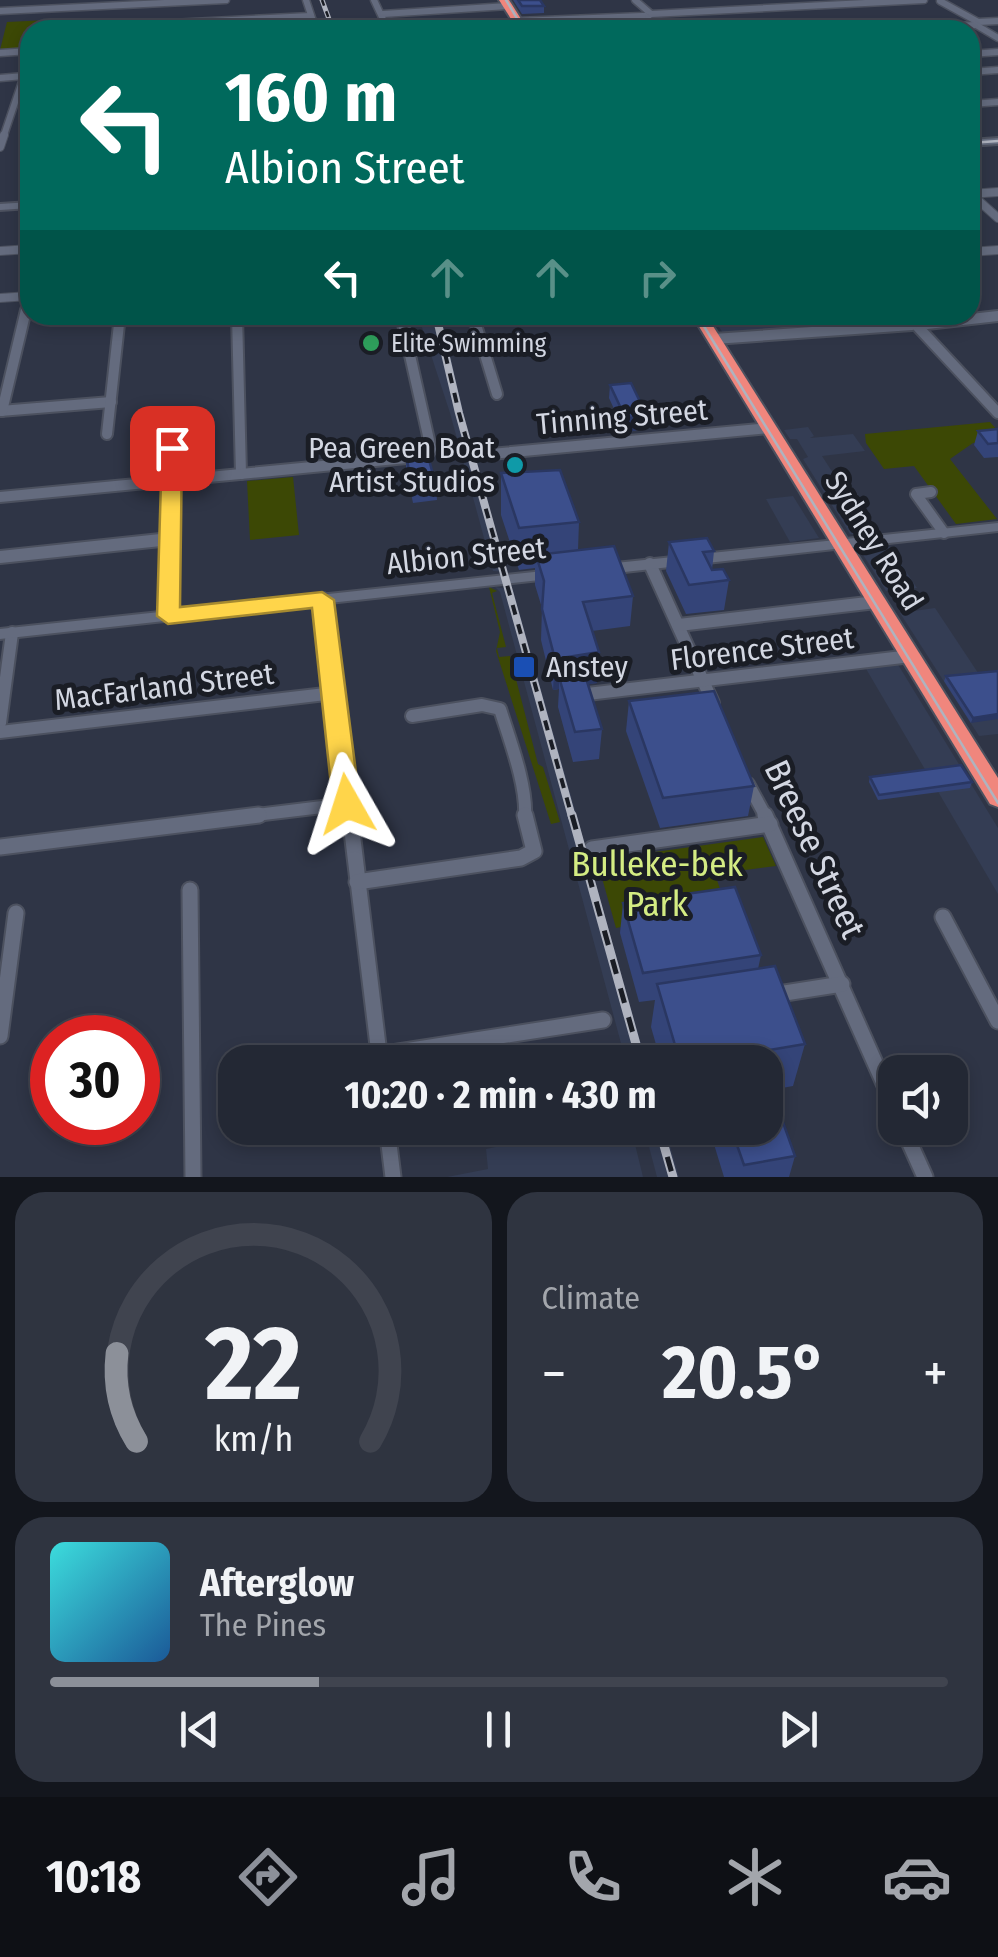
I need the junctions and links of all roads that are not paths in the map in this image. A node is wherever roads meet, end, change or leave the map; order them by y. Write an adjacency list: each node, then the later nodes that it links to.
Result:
1 (226, 0): 9 (street)
2 (306, 0): 12 (street)
3 (374, 0): 10 (street)
4 (444, 0): 8 (street)
5 (634, 0): 11 (street)
6 (938, 1): 11 (street); 19 (street)
7 (507, 3): 8 (street)
8 (448, 10): 10 (street)
9 (0, 12)
10 (383, 14): 16 (street)
11 (647, 15): 13 (street); 18 (street)
12 (311, 16): 14 (street); 15 (street)
13 (625, 16): 17 (street)
14 (232, 20)
15 (312, 20)
16 (385, 20)
17 (583, 20)
18 (652, 20)
19 (972, 20)
20 (20, 88): 21 (street)
21 (14, 105): 22 (street); 23 (street)
22 (0, 106)
23 (0, 147)
24 (23, 325): 33 (street)
25 (119, 325): 36 (street)
26 (236, 325): 43 (street)
27 (403, 325): 43 (street)
28 (477, 325): 35 (street)
29 (705, 325): 32 (highway, Sydney Road)
30 (888, 325): 32 (street)
31 (920, 325): 38 (street)
32 (714, 340): 40 (highway, Sydney Road)
33 (17, 349): 34 (street); 37 (street)
34 (0, 350)
35 (498, 394)
36 (111, 402): 37 (street); 41 (street)
37 (1, 411)
38 (997, 414)
39 (173, 428): 44 (street)
40 (769, 428): 42 (street, Tinning Street); 50 (highway, Sydney Road)
41 (107, 434)
42 (480, 456)
43 (241, 474): 44 (street)
44 (171, 481): 46 (street); 49 (street)
45 (931, 492): 48 (street)
46 (0, 497)
47 (998, 528): 48 (street, Albion Street)
48 (944, 533): 50 (street, Albion Street)
49 (170, 540): 51 (street); 55 (street)
50 (840, 544): 52 (street, Albion Street); 54 (highway, Sydney Road)
51 (0, 556)
52 (650, 564): 53 (street, Albion Street); 56 (street)
53 (322, 600): 55 (street, Albion Street); 60 (street)
54 (876, 602): 56 (street); 58 (highway, Sydney Road)
55 (168, 616): 57 (street, Albion Street)
56 (679, 625): 59 (street)
57 (6, 633): 64 (street)
58 (910, 656): 59 (street, Florence Street); 67 (highway, Sydney Road)
59 (704, 681): 61 (street, Florence Street); 62 (street)
60 (334, 693): 65 (street, MacFarland Street); 68 (street)
61 (560, 697)
62 (718, 713)
63 (412, 716): 72 (street)
64 (0, 723)
65 (0, 732)
66 (744, 774): 69 (street, Breese Street)
67 (998, 798)
68 (347, 804): 70 (street); 72 (street)
69 (770, 824): 71 (street); 76 (street, Breese Street)
70 (0, 848)
71 (592, 848)
72 (356, 882): 81 (street)
73 (190, 890): 86 (street)
74 (16, 913): 80 (street)
75 (943, 917): 79 (street)
76 (842, 984): 77 (street); 83 (street, Breese Street)
77 (762, 997)
78 (603, 1020): 82 (street)
79 (998, 1021)
80 (0, 1036)
81 (377, 1045)
82 (459, 1045)
83 (878, 1068)
84 (389, 1145): 87 (street)
85 (911, 1145): 88 (street)
86 (193, 1177)
87 (392, 1177)
88 (925, 1177)

